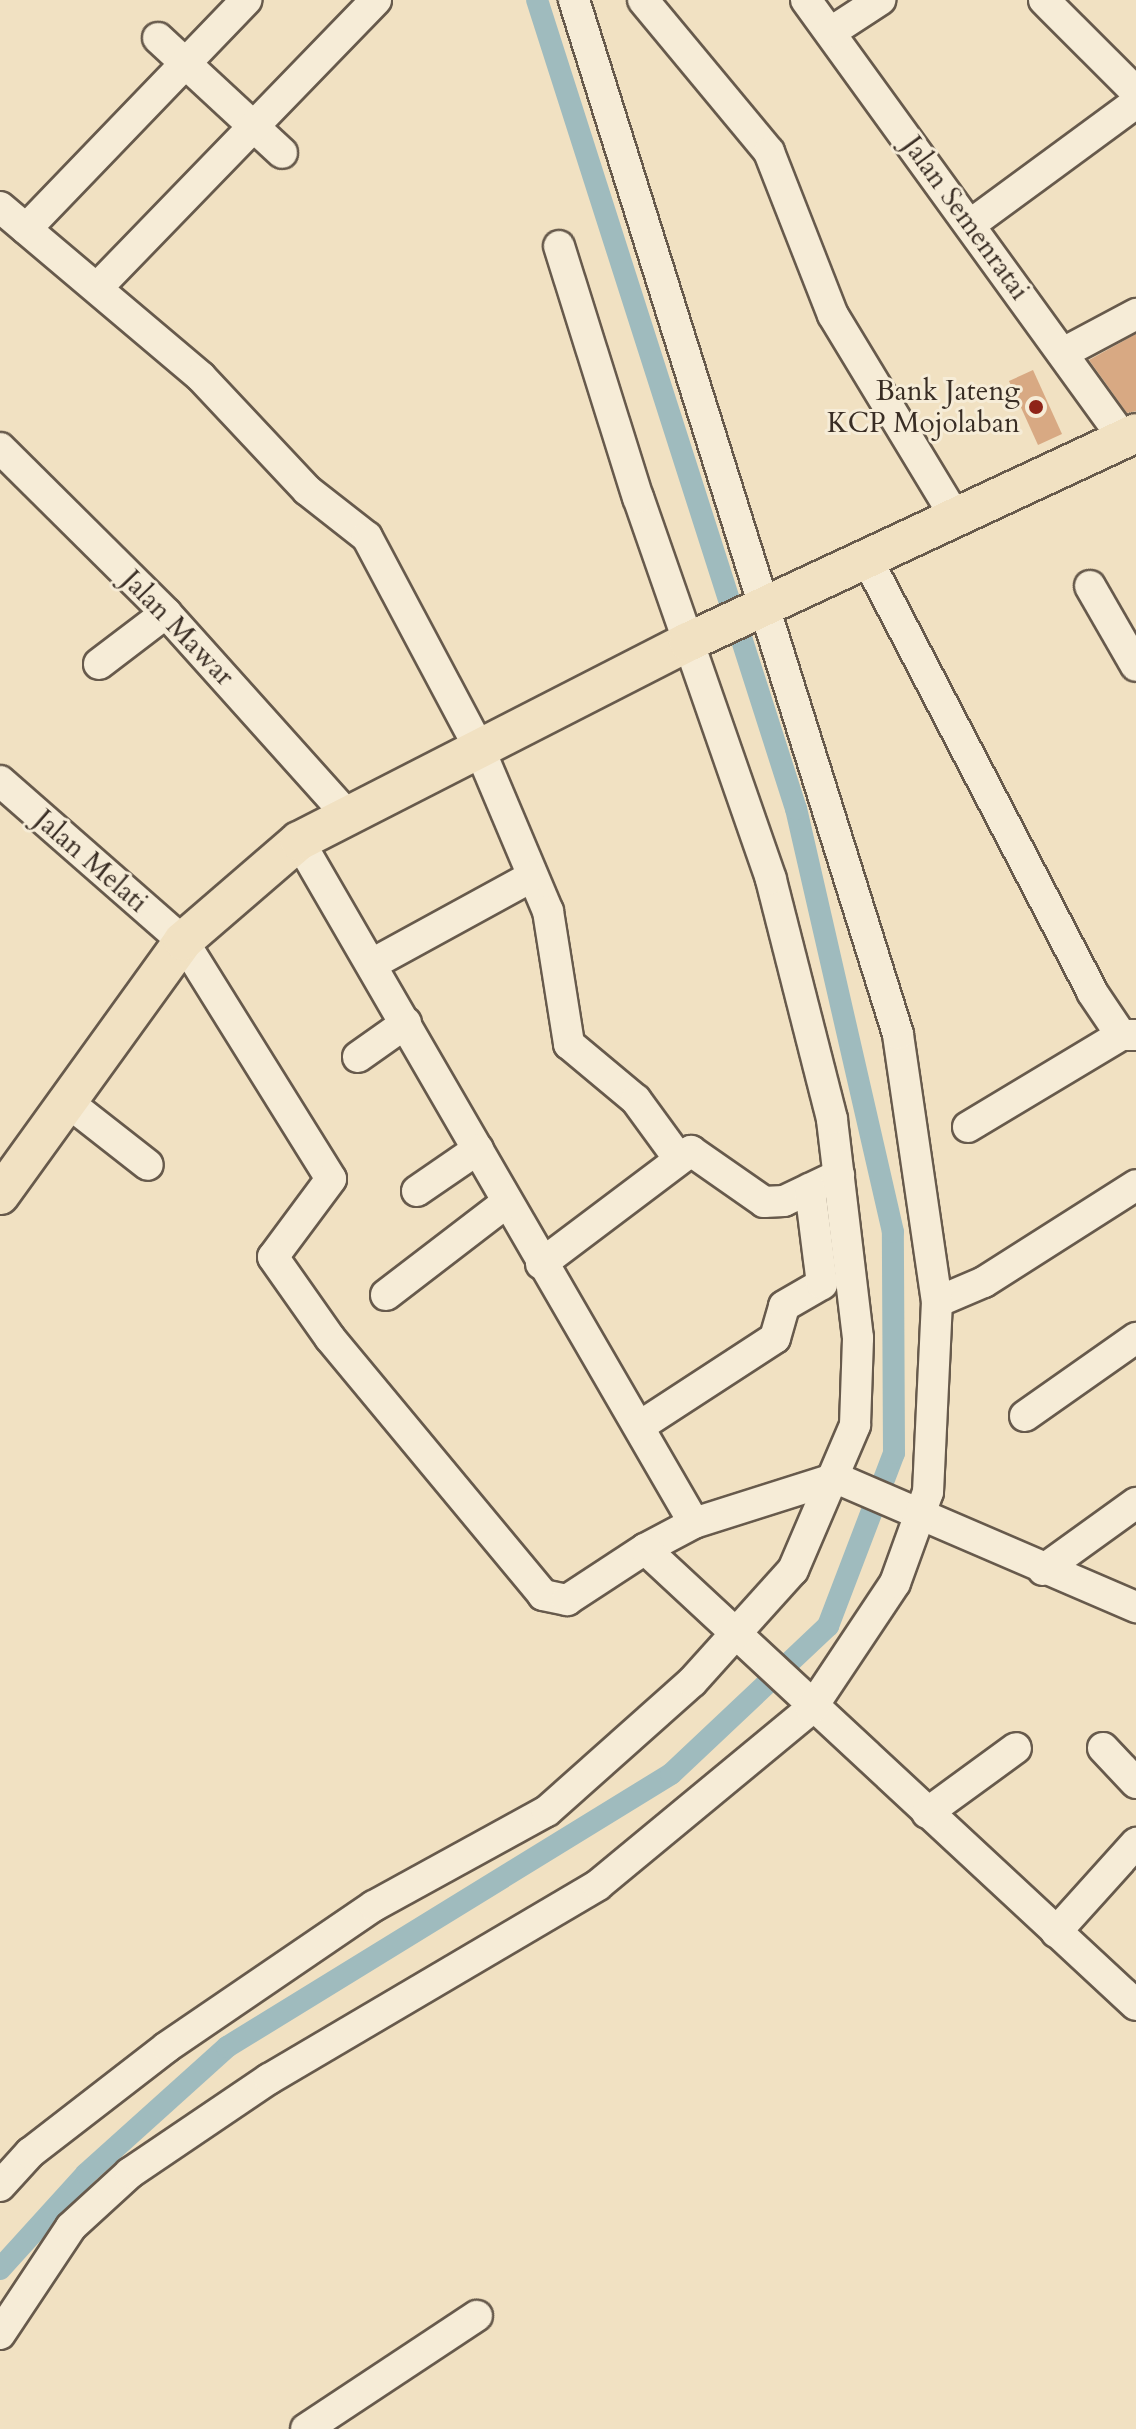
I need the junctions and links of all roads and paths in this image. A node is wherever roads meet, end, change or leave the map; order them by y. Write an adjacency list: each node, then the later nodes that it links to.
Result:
1 (246, 0): 10 (street)
2 (376, 0): 13 (street)
3 (574, 0): 27 (street)
4 (643, 0): 24 (street)
5 (806, 0): 8 (street, Jalan Semenratai)
6 (1044, 0): 11 (street)
7 (864, 4): 8 (street)
8 (831, 32): 16 (street, Jalan Semenratai)
9 (158, 38): 10 (street)
10 (185, 64): 13 (street); 17 (street)
11 (1136, 92)
12 (1136, 103): 16 (street)
13 (253, 127): 14 (street); 19 (street)
14 (282, 153)
15 (0, 207): 17 (street)
16 (971, 224): 21 (street, Jalan Semenratai)
17 (26, 229): 19 (street)
18 (559, 246): 30 (street)
19 (97, 288): 33 (street)
20 (1136, 314): 21 (street)
21 (1063, 353): 22 (street, Jalan Semenratai)
22 (1130, 436): 24 (main road)
23 (0, 448): 28 (street, Jalan Mawar)
24 (954, 515): 25 (main road)
25 (866, 557): 27 (main road); 41 (street)
26 (1090, 586): 29 (street)
27 (756, 610): 30 (main road); 56 (street)
28 (166, 613): 31 (street); 35 (street, Jalan Mawar)
29 (1127, 631): 32 (street)
30 (693, 640): 33 (main road); 48 (street)
31 (99, 664)
32 (1136, 666)
33 (479, 748): 35 (main road); 37 (street)
34 (4, 791): 38 (street, Jalan Melati)
35 (348, 816): 36 (main road)
36 (299, 841): 38 (main road); 39 (street)
37 (533, 876): 39 (street); 46 (street)
38 (183, 941): 43 (main road); 64 (street, Jalan Melati)
39 (372, 964): 40 (street)
40 (406, 1023): 42 (street); 45 (street)
41 (1128, 1035): 44 (street)
42 (358, 1057)
43 (65, 1100): 47 (street); 52 (main road)
44 (968, 1127)
45 (478, 1149): 51 (street); 53 (street)
46 (679, 1159): 50 (street); 54 (street)
47 (148, 1165)
48 (839, 1175): 50 (street); 60 (street)
49 (1136, 1185): 56 (street)
50 (810, 1189): 59 (street)
51 (417, 1191)
52 (0, 1195)
53 (507, 1202): 54 (street); 55 (street)
54 (541, 1264): 59 (street)
55 (386, 1295)
56 (937, 1302): 62 (street)
57 (1136, 1338): 58 (street)
58 (1025, 1416)
59 (640, 1426): 63 (street)
60 (838, 1479): 62 (street); 63 (street); 67 (street)
61 (1136, 1503): 65 (street)
62 (917, 1518): 65 (street); 68 (street)
63 (694, 1523): 64 (street)
64 (645, 1549): 67 (street)
65 (1043, 1570): 66 (street)
66 (1136, 1607)
67 (739, 1642): 68 (street); 76 (street)
68 (808, 1705): 72 (street); 78 (street)
69 (1016, 1748): 72 (street)
70 (1103, 1748): 71 (street)
71 (1136, 1783)
72 (927, 1813): 74 (street)
73 (1136, 1843): 74 (street)
74 (1056, 1932): 75 (street)
75 (1136, 2005)
76 (0, 2186)
77 (477, 2316): 79 (street)
78 (0, 2334)
79 (306, 2429)

